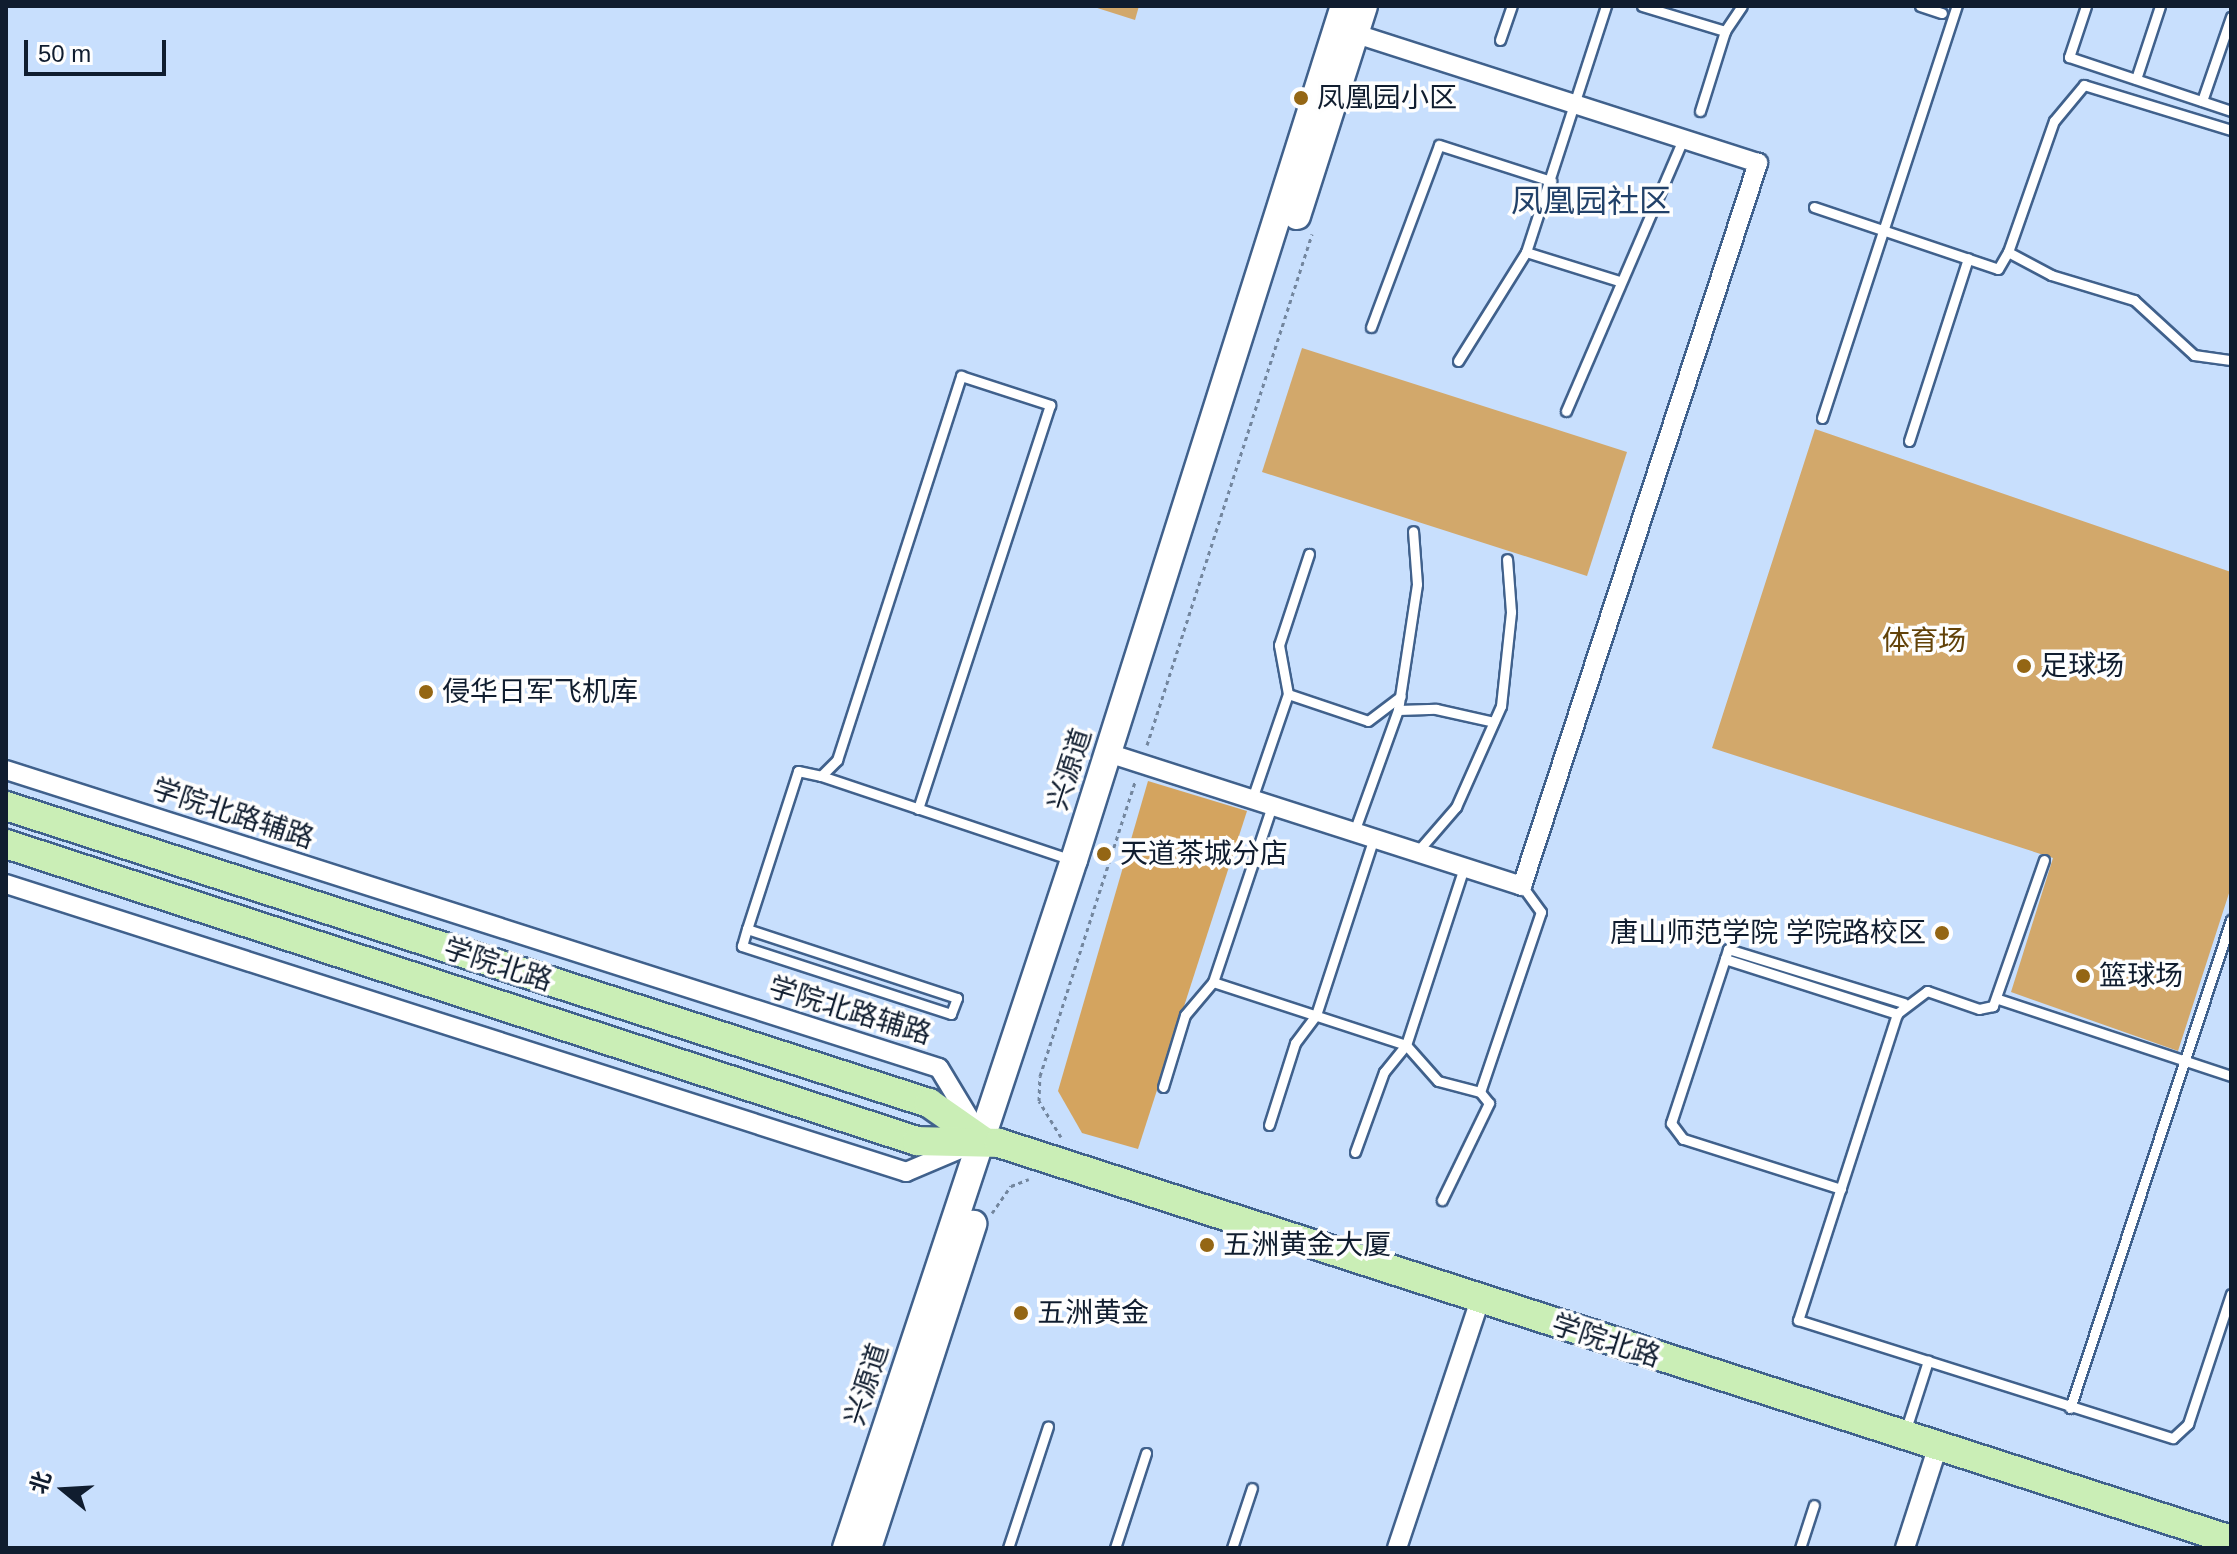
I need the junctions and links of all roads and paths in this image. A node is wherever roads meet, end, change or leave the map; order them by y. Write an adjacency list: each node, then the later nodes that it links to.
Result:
1 (1364, 6): 12 (main road, 兴源道)
2 (1512, 6): 14 (lane)
3 (1606, 6): 17 (lane)
4 (1642, 6): 13 (lane)
5 (1742, 6): 13 (lane)
6 (1920, 6): 10 (lane)
7 (1957, 6): 25 (lane)
8 (2086, 6): 15 (lane)
9 (2160, 6): 15 (lane)
10 (1942, 13)
11 (2231, 17): 16 (lane)
12 (1345, 23): 17 (street); 43 (main road, 兴源道)
13 (1725, 31): 18 (lane)
14 (1500, 40)
15 (2136, 79): 16 (lane)
16 (2202, 101): 19 (lane)
17 (1575, 106): 21 (street); 22 (lane)
18 (1700, 111)
19 (2231, 111)
20 (2231, 130): 27 (lane)
21 (1683, 139): 29 (lane); 59 (street)
22 (1551, 181): 26 (lane); 30 (lane)
23 (1814, 207): 25 (lane)
24 (1316, 221): 43 (path)
25 (1883, 229): 28 (lane); 34 (lane)
26 (1526, 252): 29 (lane); 32 (lane)
27 (2008, 252): 28 (lane); 31 (lane)
28 (1968, 258): 35 (lane)
29 (1619, 281): 33 (lane)
30 (1371, 327)
31 (2231, 360)
32 (1458, 361)
33 (1566, 411)
34 (1822, 418)
35 (1909, 441)
36 (1413, 531): 40 (lane)
37 (1309, 554): 39 (lane)
38 (1507, 559): 42 (lane)
39 (1288, 694): 40 (lane); 46 (lane)
40 (1401, 696): 41 (lane)
41 (1398, 710): 42 (lane); 50 (lane)
42 (1494, 722): 53 (lane)
43 (1125, 758): 46 (street); 54 (main road, 兴源道); 80 (path); 82 (main road, 兴源道)
44 (6, 770): 56 (street, 学院北路辅路)
45 (821, 776): 49 (lane); 49 (lane); 63 (lane)
46 (1252, 799): 48 (street)
47 (6, 806): 60 (main road, 学院北路)
48 (1272, 806): 50 (street); 66 (lane)
49 (918, 809): 54 (lane)
50 (1354, 832): 51 (street)
51 (1374, 838): 53 (street); 72 (lane)
52 (6, 844): 62 (main road, 学院北路)
53 (1417, 852): 57 (street)
54 (1074, 860): 82 (main road, 兴源道)
55 (2044, 860): 68 (lane)
56 (295, 863): 60 (street); 67 (street, 学院北路辅路)
57 (1464, 868): 59 (street); 73 (lane)
58 (6, 884): 65 (street)
59 (1522, 886): 79 (lane)
60 (285, 896): 62 (main road); 71 (main road, 学院北路)
61 (2231, 920): 75 (lane)
62 (273, 929): 65 (street); 74 (main road, 学院北路)
63 (747, 929): 63 (lane)
64 (1725, 959): 69 (lane); 70 (lane); 84 (lane)
65 (261, 965): 77 (street)
66 (1213, 982): 72 (lane); 78 (lane)
67 (666, 983): 71 (street); 82 (street, 学院北路辅路)
68 (1998, 999): 69 (lane); 75 (lane)
69 (1904, 1003): 70 (lane)
70 (1897, 1014): 84 (lane)
71 (654, 1015): 82 (main road, 学院北路)
72 (1316, 1015): 73 (lane); 81 (lane)
73 (1406, 1045): 79 (lane); 83 (lane)
74 (642, 1050): 77 (street); 82 (main road, 学院北路)
75 (2185, 1061): 76 (lane); 89 (lane)
76 (2231, 1076)
77 (626, 1085): 82 (street)
78 (1163, 1087)
79 (1480, 1092): 85 (lane)
80 (1039, 1101)
81 (1269, 1125)
82 (990, 1142): 87 (main road, 学院北路); 97 (main road, 兴源道); 98 (main road, 兴源道)
83 (1355, 1152)
84 (1841, 1189): 88 (lane)
85 (1442, 1200)
86 (2231, 1294): 89 (lane)
87 (1480, 1300): 91 (main road, 学院北路); 102 (street)
88 (1928, 1361): 89 (lane); 91 (lane)
89 (2070, 1408)
90 (1048, 1426): 99 (lane)
91 (1904, 1436): 92 (main road, 学院北路)
92 (1938, 1446): 96 (main road, 学院北路); 104 (street)
93 (1146, 1453): 100 (lane)
94 (1252, 1488): 101 (lane)
95 (1814, 1505): 103 (lane)
96 (2231, 1540)
97 (846, 1548)
98 (868, 1548)
99 (1008, 1548)
100 (1115, 1548)
101 (1232, 1548)
102 (1397, 1548)
103 (1800, 1548)
104 (1905, 1548)

